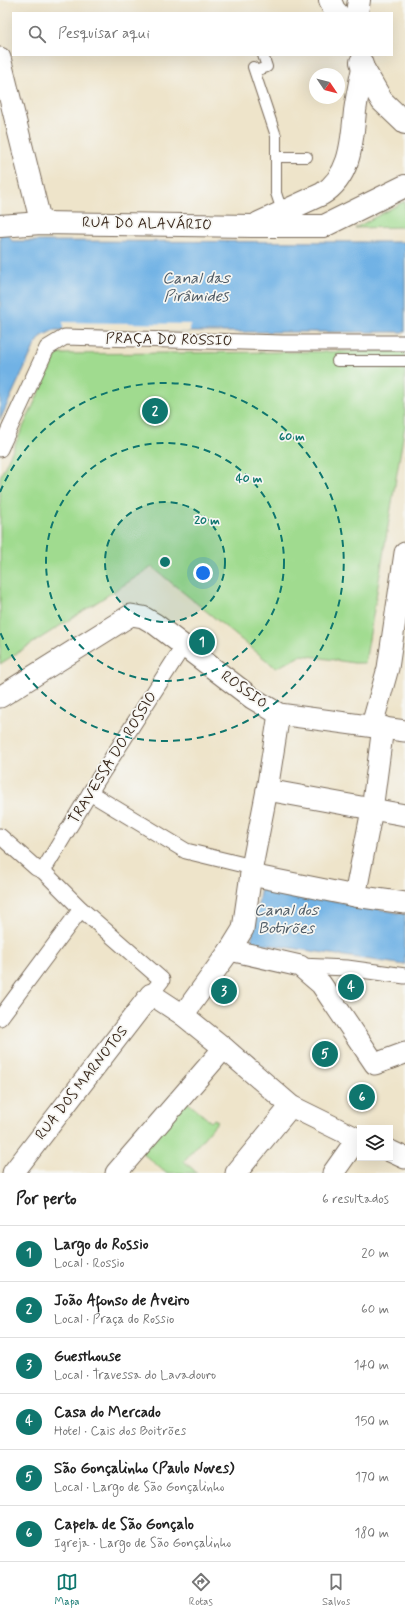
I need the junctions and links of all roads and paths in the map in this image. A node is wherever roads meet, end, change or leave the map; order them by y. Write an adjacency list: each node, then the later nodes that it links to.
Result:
1 (330, 0): 3 (main road)
2 (359, 0): 4 (main road)
3 (336, 12)
4 (357, 12)
5 (263, 56): 10 (lane)
6 (0, 58): 13 (street)
7 (361, 61): 8 (main road); 12 (main road)
8 (405, 123)
9 (307, 156): 10 (lane)
10 (276, 157): 12 (lane)
11 (405, 186): 15 (main road, RUA DO ALAVÁRIO)
12 (289, 210): 15 (main road)
13 (41, 223): 14 (main road, RUA DO ALAVÁRIO); 15 (main road, RUA DO ALAVÁRIO)
14 (3, 225)
15 (253, 226)
16 (405, 343): 19 (street, PRAÇA DO ROSSIO)
17 (337, 361): 18 (lane)
18 (405, 361)
19 (0, 449)
20 (405, 553): 24 (street)
21 (184, 644): 22 (street, ROSSIO); 23 (street, ROSSIO); 27 (street, TRAVESSA DO ROSSIO)
22 (0, 697)
23 (279, 714): 24 (street, ROSSIO); 26 (street)
24 (377, 726): 25 (street, ROSSIO); 28 (street)
25 (405, 731)
26 (267, 790): 28 (street); 32 (street)
27 (90, 793): 31 (street, TRAVESSA DO ROSSIO); 32 (street)
28 (372, 810): 29 (street); 33 (street)
29 (405, 815)
30 (0, 836): 31 (street)
31 (43, 871): 35 (street)
32 (252, 871): 33 (street); 36 (street)
33 (355, 896): 34 (street)
34 (405, 904)
35 (81, 909): 39 (street); 41 (street)
36 (230, 950): 37 (street); 40 (street)
37 (300, 966): 38 (street); 43 (street)
38 (405, 976)
39 (151, 994): 40 (street); 49 (street, RUA DOS MARNOTOS)
40 (183, 1015): 42 (street)
41 (0, 1018)
42 (224, 1048): 44 (street); 50 (street)
43 (405, 1053)
44 (291, 1106): 45 (street); 51 (street)
45 (357, 1139)
46 (357, 1141): 52 (street)
47 (393, 1152): 48 (street)
48 (405, 1158)
49 (13, 1173)
50 (116, 1173)
51 (236, 1173)
52 (333, 1173)

